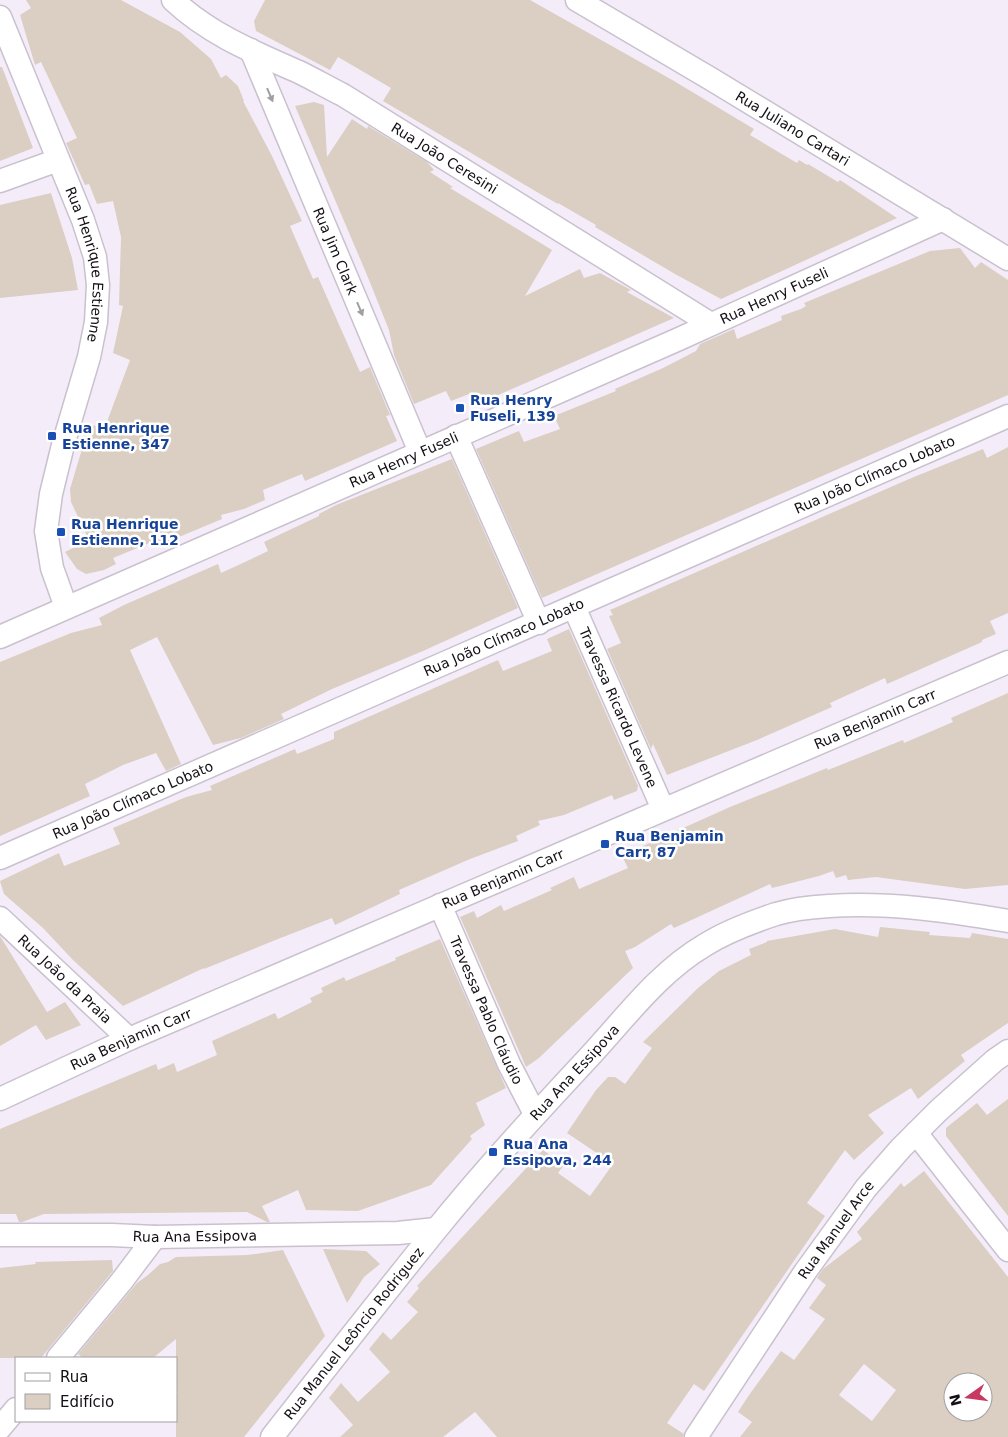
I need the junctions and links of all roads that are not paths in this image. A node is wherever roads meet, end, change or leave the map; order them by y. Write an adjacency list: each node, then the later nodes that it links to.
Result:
1 (174, 0): 4 (street, Rua João Ceresini)
2 (577, 0): 7 (street, Rua Juliano Cartari)
3 (0, 17): 5 (street, Rua Henrique Estienne)
4 (251, 50): 9 (street, Rua João Ceresini); 12 (street, Rua Jim Clark, one-way to 12)
5 (58, 160): 6 (street); 13 (street, Rua Henrique Estienne)
6 (0, 181)
7 (943, 219): 8 (street, Rua Juliano Cartari); 9 (street, Rua Henry Fuseli)
8 (1008, 259)
9 (711, 324): 11 (street, Rua Henry Fuseli)
10 (1008, 416): 14 (street, Rua João Clímaco Lobato)
11 (456, 436): 12 (street, Rua Henry Fuseli); 15 (street)
12 (420, 452): 13 (street, Rua Henry Fuseli)
13 (66, 607): 16 (street, Rua Henry Fuseli)
14 (574, 607): 15 (street, Rua João Clímaco Lobato); 18 (street, Travessa Ricardo Levene)
15 (540, 622): 19 (street, Rua João Clímaco Lobato)
16 (0, 636)
17 (1008, 662): 18 (street, Rua Benjamin Carr)
18 (663, 809): 20 (street, Rua Benjamin Carr)
19 (0, 858)
20 (440, 905): 23 (street, Rua Benjamin Carr); 26 (street, Travessa Pablo Cláudio)
21 (0, 918): 23 (street, Rua João da Praia)
22 (1004, 918): 26 (street, Rua Ana Essipova)
23 (128, 1039): 25 (street, Rua Benjamin Carr)
24 (1008, 1051): 27 (street, Rua Manuel Arce)
25 (0, 1099)
26 (535, 1114): 28 (street, Rua Ana Essipova)
27 (916, 1133): 31 (street); 36 (street, Rua Manuel Arce)
28 (436, 1230): 30 (street, Rua Ana Essipova); 35 (street, Rua Manuel Leôncio Rodriguez)
29 (0, 1235): 30 (street, Rua Ana Essipova)
30 (155, 1237): 32 (street)
31 (1008, 1250)
32 (59, 1357)
33 (15, 1410): 34 (street)
34 (0, 1428)
35 (272, 1437)
36 (696, 1437)

